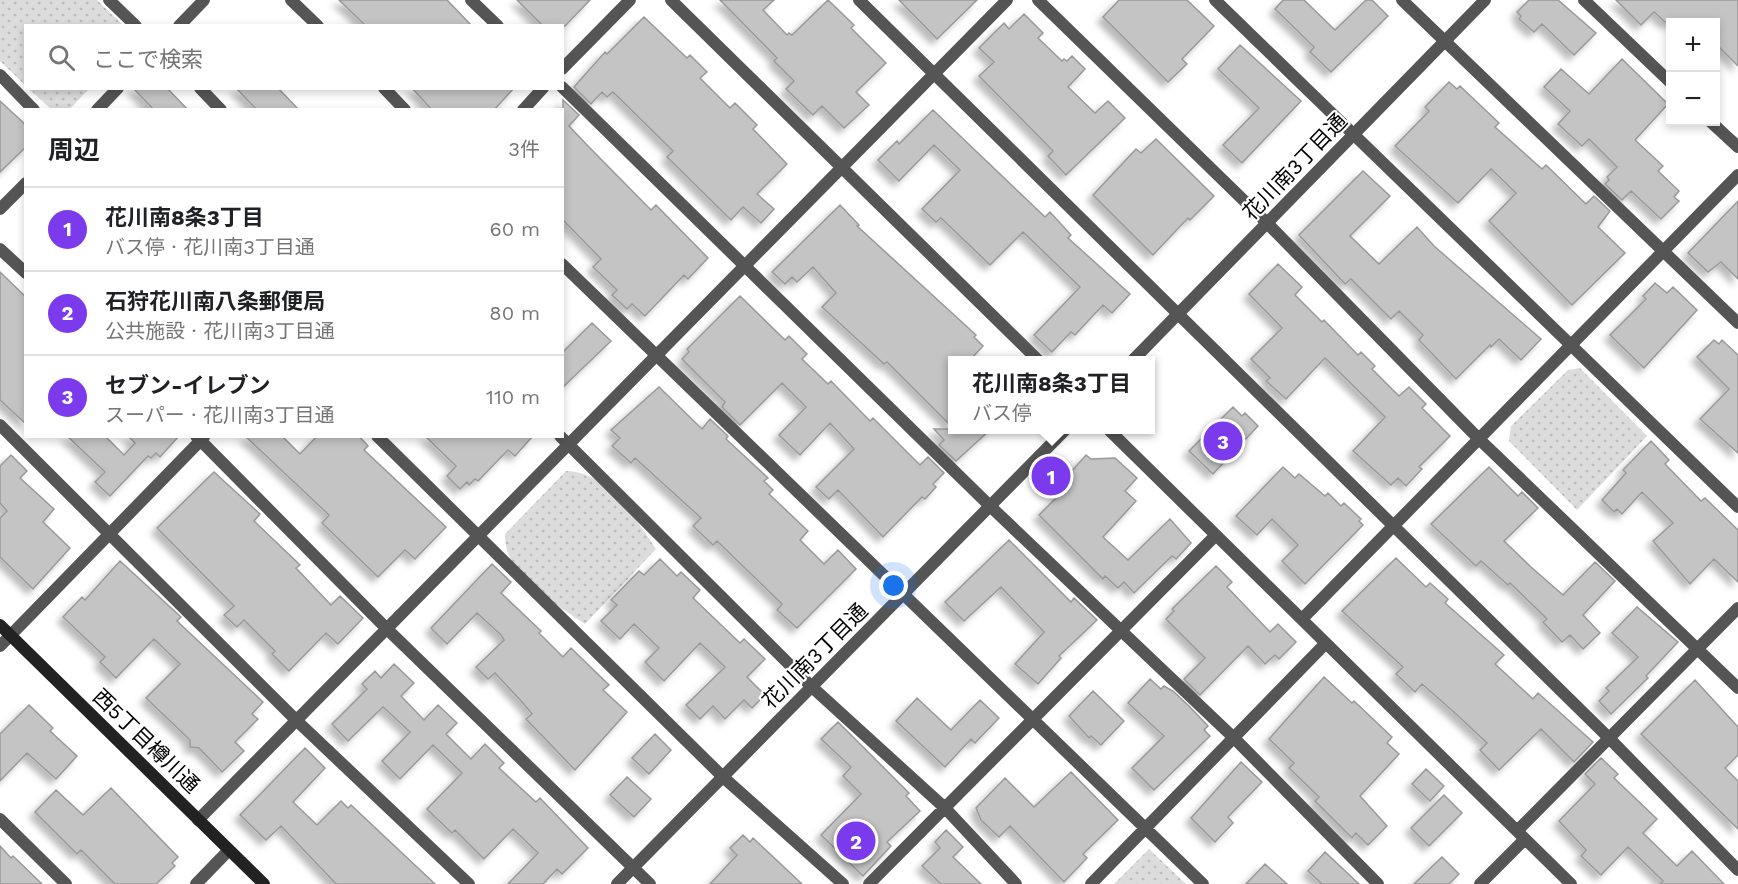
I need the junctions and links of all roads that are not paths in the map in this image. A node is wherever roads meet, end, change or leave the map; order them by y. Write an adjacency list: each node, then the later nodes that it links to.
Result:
1 (110, 0): 14 (street)
2 (204, 0): 15 (street)
3 (291, 0): 16 (street)
4 (471, 0): 17 (street)
5 (630, 0): 19 (street)
6 (671, 0): 36 (street)
7 (859, 0): 20 (street)
8 (1007, 0): 20 (street)
9 (1038, 0): 40 (street)
10 (1215, 0): 34 (street)
11 (1402, 0): 18 (street)
12 (1485, 0): 18 (street, 花川南3丁目通)
13 (1584, 0): 22 (street)
14 (134, 24)
15 (181, 24)
16 (316, 24)
17 (496, 24)
18 (1444, 42): 34 (street, 花川南3丁目通); 42 (street)
19 (564, 67)
20 (935, 73): 36 (street); 46 (street)
21 (0, 75): 28 (street)
22 (1666, 77)
23 (564, 89): 43 (street)
24 (116, 90): 29 (street)
25 (202, 90): 30 (street)
26 (386, 90): 31 (street)
27 (541, 90): 32 (street)
28 (32, 108)
29 (99, 108)
30 (219, 108)
31 (403, 108)
32 (525, 108)
33 (1716, 126): 35 (street)
34 (1354, 135): 40 (street, 花川南3丁目通); 48 (street)
35 (1738, 147)
36 (842, 168): 43 (street); 49 (street)
37 (1738, 175): 42 (street)
38 (24, 185): 39 (street)
39 (0, 209)
40 (1267, 224): 46 (street, 花川南3丁目通); 57 (street)
41 (0, 249): 45 (street)
42 (1664, 250): 47 (street); 48 (street)
43 (746, 265): 51 (street); 59 (street)
44 (564, 266): 51 (street)
45 (24, 271)
46 (1177, 315): 50 (street, 花川南3丁目通); 61 (street)
47 (1738, 323)
48 (1572, 344): 57 (street); 60 (street)
49 (1034, 356)
50 (1137, 356)
51 (656, 357): 58 (street); 65 (street)
52 (0, 425): 62 (street)
53 (1060, 434): 59 (street, 花川南3丁目通)
54 (1114, 434): 63 (street)
55 (200, 438): 62 (street); 69 (street)
56 (379, 438): 64 (street)
57 (1479, 439): 61 (street); 74 (street)
58 (565, 441): 64 (street); 75 (street)
59 (990, 506): 65 (street, 花川南3丁目通); 70 (street)
60 (1738, 507)
61 (1392, 527): 67 (street); 80 (street)
62 (111, 533): 71 (street); 78 (street)
63 (1216, 535): 67 (street); 70 (street)
64 (478, 536): 69 (street); 81 (street)
65 (902, 595): 75 (street, 花川南3丁目通); 77 (street)
66 (1738, 608): 74 (street)
67 (1302, 619): 72 (street)
68 (0, 625): 71 (main road, 西5丁目樽川通)
69 (387, 629): 78 (street); 88 (street)
70 (1122, 629): 77 (street); 79 (street)
71 (11, 636): 73 (street); 84 (main road, 西5丁目樽川通)
72 (1326, 643): 79 (street); 86 (street)
73 (0, 646)
74 (1698, 648): 76 (street); 80 (street)
75 (812, 687): 81 (street, 花川南3丁目通); 82 (street)
76 (1738, 688)
77 (1034, 719): 82 (street); 85 (street)
78 (297, 720): 84 (street); 93 (street)
79 (1234, 738): 85 (street); 101 (street)
80 (1609, 738): 86 (street); 89 (street)
81 (723, 777): 88 (street, 花川南3丁目通); 96 (street)
82 (945, 808): 97 (street); 98 (street)
83 (0, 819): 90 (street)
84 (198, 820): 87 (main road, 西5丁目樽川通)
85 (1146, 828): 99 (street); 100 (street)
86 (1521, 835): 102 (street); 103 (street)
87 (229, 850): 91 (street); 92 (main road, 西5丁目樽川通)
88 (633, 868): 94 (street, 花川南3丁目通); 95 (street)
89 (1738, 870)
90 (66, 884)
91 (196, 884)
92 (264, 884)
93 (469, 884)
94 (617, 884)
95 (650, 884)
96 (843, 884)
97 (869, 884)
98 (1016, 884)
99 (1091, 884)
100 (1203, 884)
101 (1378, 884)
102 (1480, 884)
103 (1571, 884)

